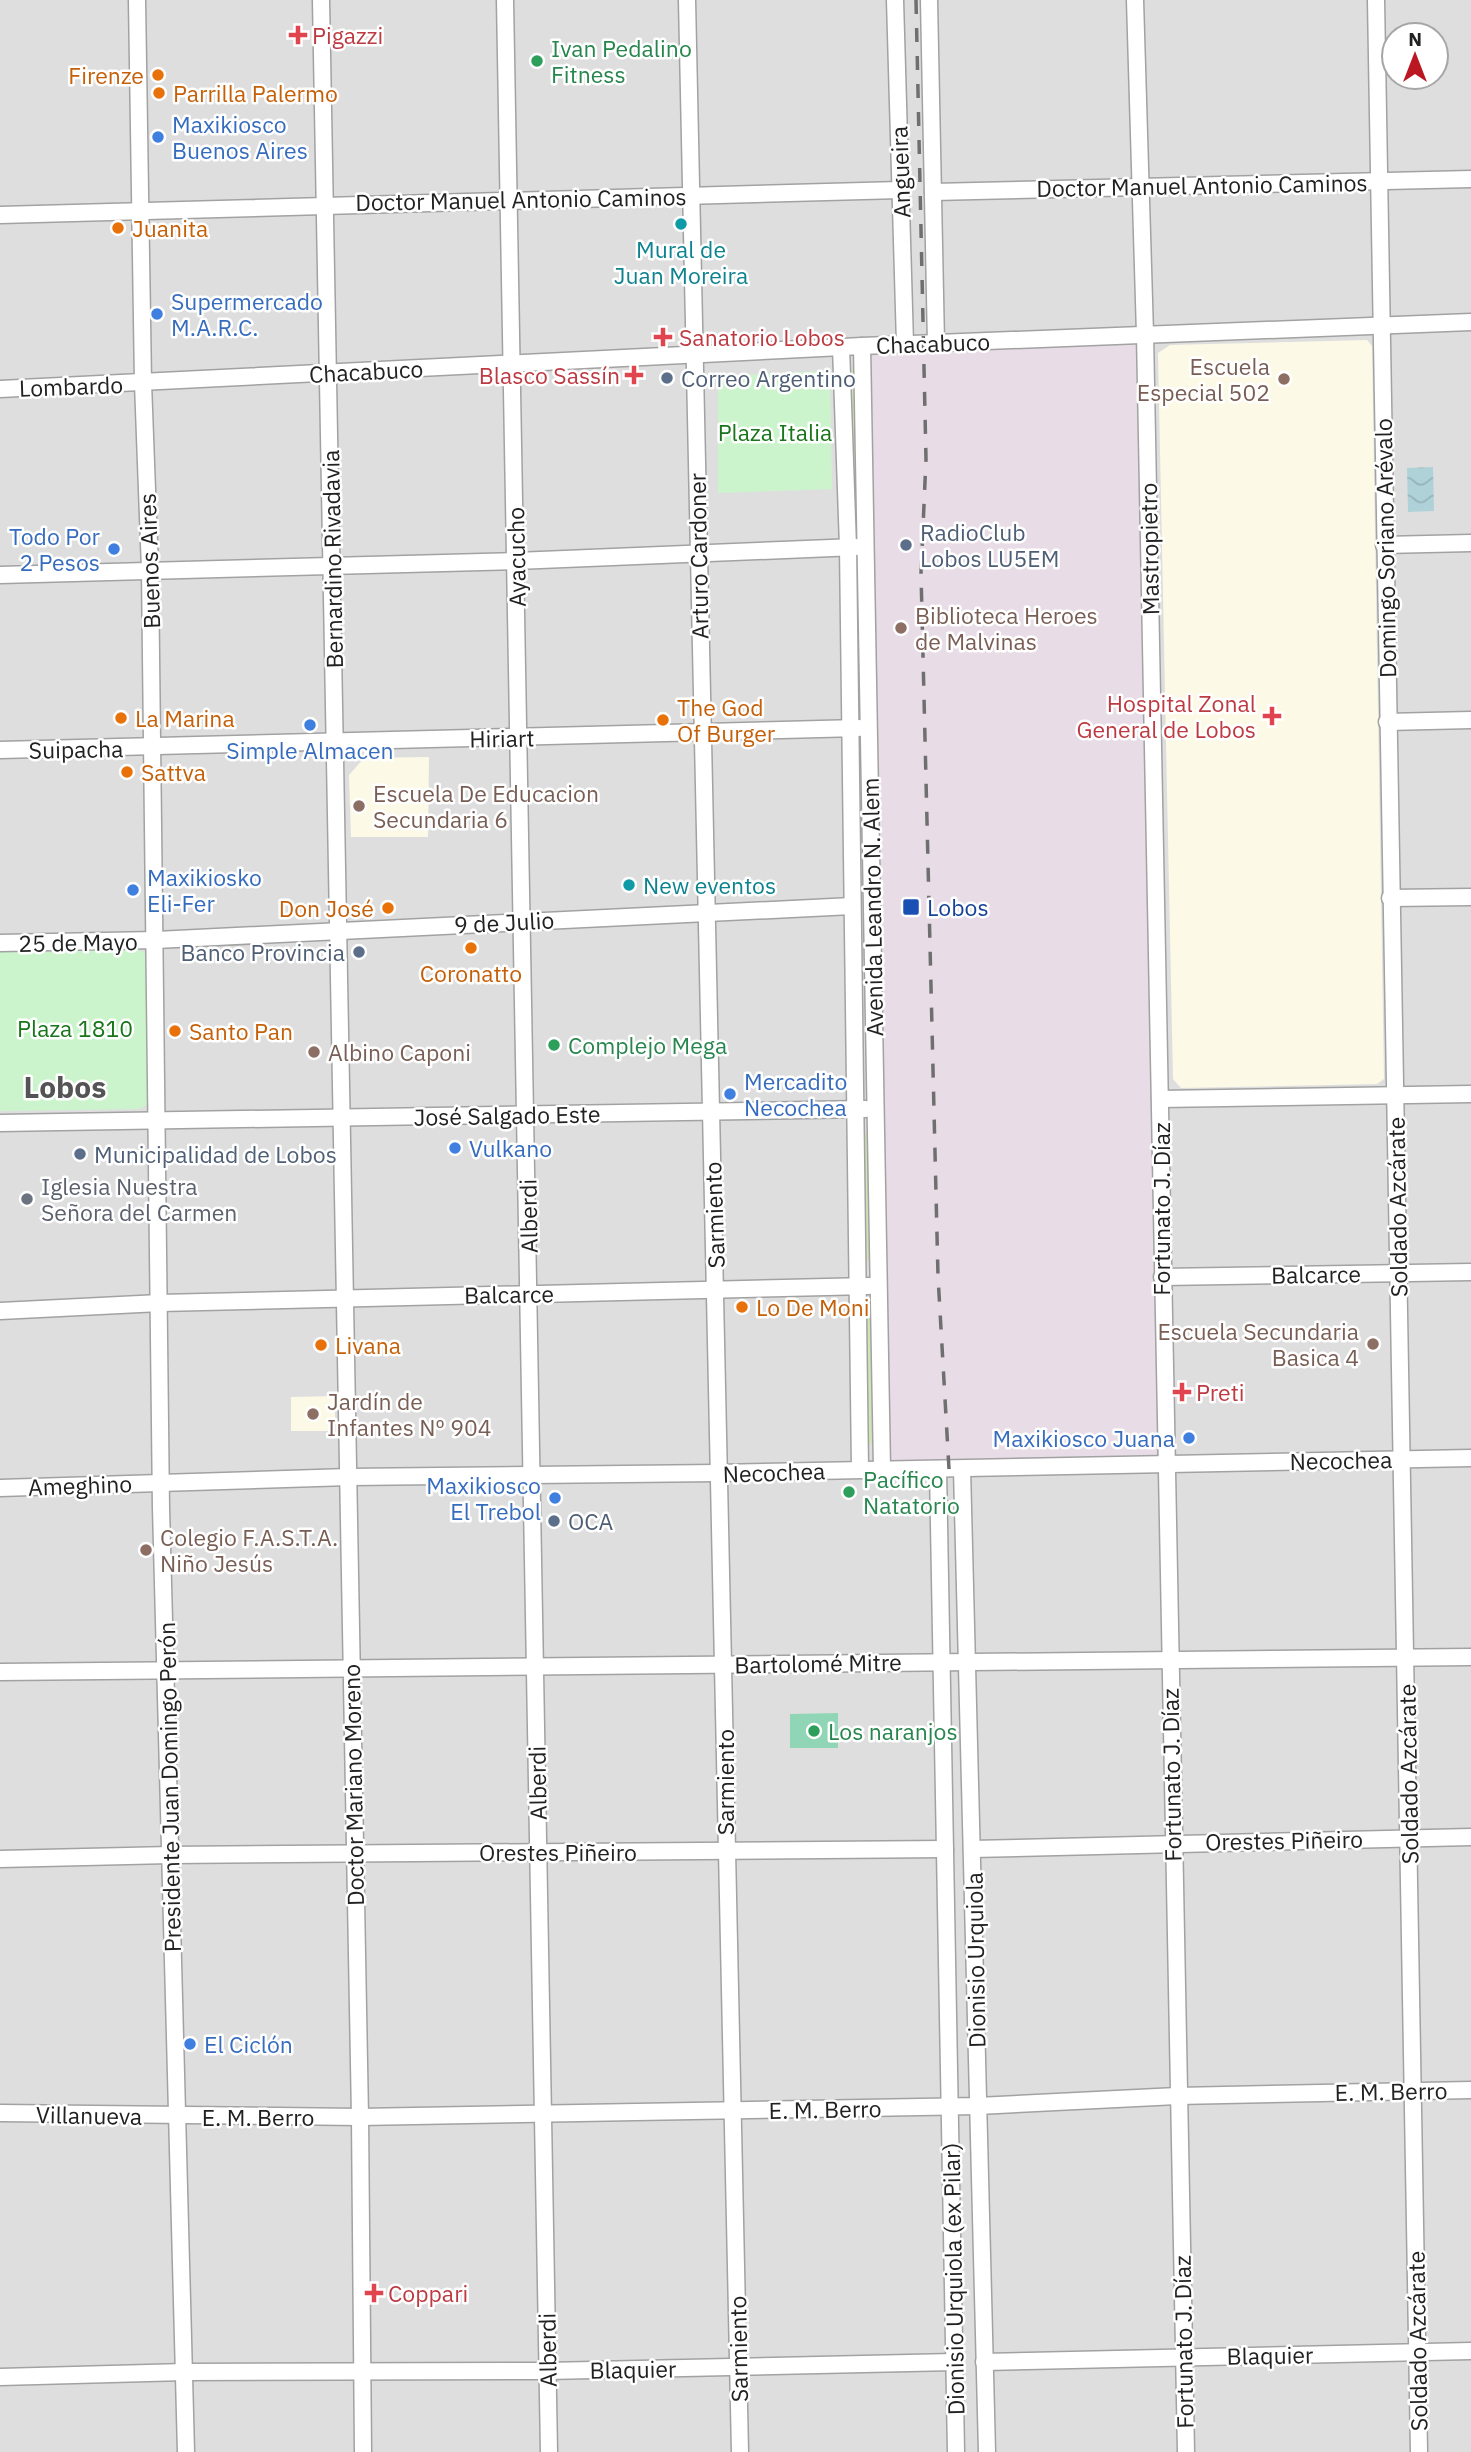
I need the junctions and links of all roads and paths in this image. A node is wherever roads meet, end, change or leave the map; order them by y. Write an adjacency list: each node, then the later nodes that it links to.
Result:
1 (137, 0): 17 (street, Buenos Aires)
2 (321, 0): 16 (street, Bernardino Rivadavia)
3 (505, 0): 15 (street, Ayacucho)
4 (687, 0): 14 (street, Arturo Cardoner)
5 (895, 0): 12 (street, Angueira)
6 (929, 0): 13 (street, Angueira)
7 (1135, 0): 11 (street, Mastropietro)
8 (1376, 0): 10 (street, Domingo Soriano Arévalo)
9 (1471, 179): 10 (street, Doctor Manuel Antonio Caminos)
10 (1380, 181): 11 (street, Doctor Manuel Antonio Caminos); 20 (street, Domingo Soriano Arévalo)
11 (1139, 186): 13 (street, Doctor Manuel Antonio Caminos); 21 (street, Mastropietro)
12 (900, 190): 14 (street, Doctor Manuel Antonio Caminos); 22 (street, Angueira)
13 (933, 192): 23 (street, Angueira)
14 (690, 195): 15 (street, Doctor Manuel Antonio Caminos); 26 (street, Arturo Cardoner)
15 (509, 199): 16 (street, Doctor Manuel Antonio Caminos); 27 (street, Ayacucho)
16 (325, 204): 17 (street, Doctor Manuel Antonio Caminos); 28 (street, Bernardino Rivadavia)
17 (141, 211): 18 (street, Doctor Manuel Antonio Caminos); 29 (street, Buenos Aires)
18 (0, 215)
19 (1471, 322): 20 (street, Chacabuco)
20 (1383, 325): 21 (street, Chacabuco); 32 (street, Domingo Soriano Arévalo)
21 (1145, 334): 23 (street, Chacabuco); 63 (street, Mastropietro)
22 (905, 344): 23 (street, Chacabuco); 24 (street, Chacabuco)
23 (936, 344)
24 (862, 346): 25 (street, Chacabuco); 34 (street, Avenida Leandro N. Alem)
25 (841, 347): 26 (street, Chacabuco); 33 (street, Avenida Leandro N. Alem)
26 (692, 354): 27 (street, Chacabuco); 35 (street, Arturo Cardoner)
27 (512, 362): 28 (street, Chacabuco); 36 (street, Ayacucho)
28 (328, 373): 29 (street, Chacabuco); 37 (street, Bernardino Rivadavia)
29 (143, 383): 30 (street, Lombardo); 38 (street, Buenos Aires)
30 (0, 388)
31 (1471, 543): 32 (street)
32 (1384, 545): 41 (street, Domingo Soriano Arévalo)
33 (848, 547): 34 (street); 35 (street); 42 (street, Avenida Leandro N. Alem)
34 (866, 547): 43 (street, Avenida Leandro N. Alem)
35 (699, 555): 36 (street); 44 (street, Arturo Cardoner)
36 (516, 561): 37 (street); 45 (street, Ayacucho)
37 (332, 564): 38 (street); 46 (street, Bernardino Rivadavia)
38 (150, 570): 39 (street); 47 (street, Buenos Aires)
39 (0, 575)
40 (1471, 720): 41 (street)
41 (1387, 722): 52 (street, Domingo Soriano Arévalo)
42 (850, 728): 43 (street, Hiriart); 44 (street, Hiriart); 49 (street, Avenida Leandro N. Alem)
43 (869, 728): 50 (street, Avenida Leandro N. Alem)
44 (701, 731): 45 (street, Hiriart); 54 (street, Arturo Cardoner)
45 (519, 738): 46 (street, Hiriart); 55 (street, Ayacucho)
46 (336, 741): 47 (street, Hiriart); 56 (street, Bernardino Rivadavia)
47 (153, 748): 48 (street, Suipacha); 57 (street, Buenos Aires)
48 (0, 750)
49 (852, 862): 50 (street); 53 (street, Avenida Leandro N. Alem)
50 (871, 862): 59 (street, Avenida Leandro N. Alem)
51 (1471, 897): 52 (street)
52 (1390, 898): 62 (street, Domingo Soriano Arévalo)
53 (852, 906): 54 (street, 9 de Julio); 60 (street, Avenida Leandro N. Alem)
54 (706, 913): 55 (street, 9 de Julio); 66 (street, Arturo Cardoner)
55 (523, 921): 56 (street, 9 de Julio); 67 (street, Ayacucho)
56 (338, 930): 57 (street, 9 de Julio); 68 (street, Bernardino Rivadavia)
57 (156, 940): 58 (street, 25 de Mayo); 69 (street, Buenos Aires)
58 (0, 943)
59 (873, 954): 60 (street); 65 (street, Avenida Leandro N. Alem)
60 (853, 955): 64 (street, Avenida Leandro N. Alem)
61 (1471, 1094): 62 (street)
62 (1395, 1096): 63 (street); 72 (street, Soldado Azcárate)
63 (1160, 1099): 73 (street, Fortunato J. Díaz)
64 (855, 1109): 65 (street, José Salgado Este); 66 (street, José Salgado Este); 74 (street, Avenida Leandro N. Alem)
65 (875, 1109): 75 (street, Avenida Leandro N. Alem)
66 (711, 1112): 67 (street, José Salgado Este); 76 (street, Sarmiento)
67 (526, 1115): 68 (street, José Salgado Este); 77 (street, Alberdi)
68 (342, 1118): 69 (street, José Salgado Este); 78 (street, Doctor Mariano Moreno)
69 (158, 1121): 70 (street, José Salgado Este); 79 (street, Presidente Juan Domingo Perón)
70 (0, 1123)
71 (1471, 1272): 72 (street, Balcarce)
72 (1398, 1273): 73 (street, Balcarce); 81 (street, Soldado Azcárate)
73 (1162, 1277): 83 (street, Fortunato J. Díaz)
74 (858, 1286): 75 (street, Balcarce); 76 (street, Balcarce); 84 (street, Avenida Leandro N. Alem)
75 (878, 1286): 85 (street, Avenida Leandro N. Alem)
76 (716, 1290): 77 (street, Balcarce); 88 (street, Sarmiento)
77 (529, 1294): 78 (street, Balcarce); 89 (street, Alberdi)
78 (345, 1298): 79 (street, Balcarce); 90 (street, Doctor Mariano Moreno)
79 (160, 1303): 80 (street, Balcarce); 91 (street, Presidente Juan Domingo Perón)
80 (0, 1311)
81 (1403, 1458): 82 (street, Necochea); 83 (street, Necochea); 94 (street, Soldado Azcárate)
82 (1471, 1458)
83 (1165, 1464): 87 (street, Necochea); 96 (street, Fortunato J. Díaz)
84 (860, 1469): 85 (street, Necochea); 88 (street, Necochea)
85 (881, 1469): 86 (street, Necochea)
86 (938, 1469): 87 (street, Necochea); 97 (street, Dionisio Urquiola)
87 (962, 1469): 95 (street, Dionisio Urquiola)
88 (718, 1473): 89 (street, Necochea); 98 (street, Sarmiento)
89 (532, 1475): 90 (street, Necochea); 99 (street, Alberdi)
90 (349, 1477): 91 (street, Necochea); 100 (street, Doctor Mariano Moreno)
91 (161, 1483): 92 (street, Ameghino); 102 (street, Presidente Juan Domingo Perón)
92 (0, 1488)
93 (1471, 1657): 94 (street, Bartolomé Mitre)
94 (1406, 1658): 96 (street, Bartolomé Mitre); 104 (street, Soldado Azcárate)
95 (969, 1661): 96 (street, Bartolomé Mitre); 97 (street, Bartolomé Mitre); 107 (street, Dionisio Urquiola)
96 (1168, 1661): 105 (street, Fortunato J. Díaz)
97 (941, 1662): 98 (street, Bartolomé Mitre); 106 (street, Dionisio Urquiola)
98 (724, 1664): 99 (street, Bartolomé Mitre); 109 (street, Sarmiento)
99 (535, 1665): 100 (street, Bartolomé Mitre); 108 (street, Alberdi)
100 (351, 1669): 102 (street, Bartolomé Mitre); 110 (street, Doctor Mariano Moreno)
101 (0, 1672): 102 (street, Bartolomé Mitre)
102 (166, 1673): 111 (street, Presidente Juan Domingo Perón)
103 (1471, 1837): 104 (street, Orestes Piñeiro)
104 (1408, 1838): 105 (street, Orestes Piñeiro); 113 (street, Soldado Azcárate)
105 (1172, 1842): 107 (street, Orestes Piñeiro); 115 (street, Fortunato J. Díaz)
106 (945, 1849): 109 (street, Orestes Piñeiro); 116 (street, Dionisio Urquiola)
107 (972, 1849): 117 (street, Dionisio Urquiola)
108 (538, 1852): 109 (street, Orestes Piñeiro); 110 (street, Orestes Piñeiro); 120 (street, Alberdi)
109 (725, 1852): 118 (street, Sarmiento)
110 (353, 1853): 111 (street, Orestes Piñeiro); 122 (street, Doctor Mariano Moreno)
111 (170, 1855): 112 (street, Orestes Piñeiro); 121 (street, Presidente Juan Domingo Perón)
112 (0, 1859)
113 (1412, 2090): 114 (street, E. M. Berro); 115 (street, E. M. Berro); 124 (street, Soldado Azcárate)
114 (1471, 2090)
115 (1177, 2096): 117 (street, E. M. Berro); 125 (street, Fortunato J. Díaz)
116 (949, 2106): 117 (street, E. M. Berro); 118 (street, E. M. Berro); 126 (street, Dionisio Urquiola (ex Pilar))
117 (978, 2106): 127 (street, Dionisio Urquiola)
118 (732, 2111): 120 (street, E. M. Berro); 128 (street, Sarmiento)
119 (0, 2113): 121 (street, Villanueva)
120 (542, 2114): 122 (street, E. M. Berro); 130 (street, Alberdi)
121 (178, 2117): 122 (street, E. M. Berro); 131 (street, Presidente Juan Domingo Perón)
122 (360, 2117): 129 (street, Doctor Mariano Moreno)
123 (1471, 2351): 124 (street, Blaquier)
124 (1416, 2352): 125 (street, Blaquier); 140 (street, Soldado Azcárate)
125 (1184, 2357): 127 (street, Blaquier); 139 (street, Fortunato J. Díaz)
126 (954, 2362): 128 (street, Blaquier); 137 (street, Dionisio Urquiola (ex Pilar))
127 (985, 2362): 138 (street, Dionisio Urquiola)
128 (739, 2367): 130 (street, Blaquier); 136 (street, Sarmiento)
129 (362, 2371): 130 (street, Blaquier); 131 (street, Blaquier); 134 (street, Doctor Mariano Moreno)
130 (547, 2371): 135 (street, Alberdi)
131 (185, 2372): 132 (street, Blaquier); 133 (street, Presidente Juan Domingo Perón)
132 (0, 2377)
133 (186, 2452)
134 (363, 2452)
135 (549, 2452)
136 (740, 2452)
137 (956, 2452)
138 (987, 2452)
139 (1186, 2452)
140 (1419, 2452)

